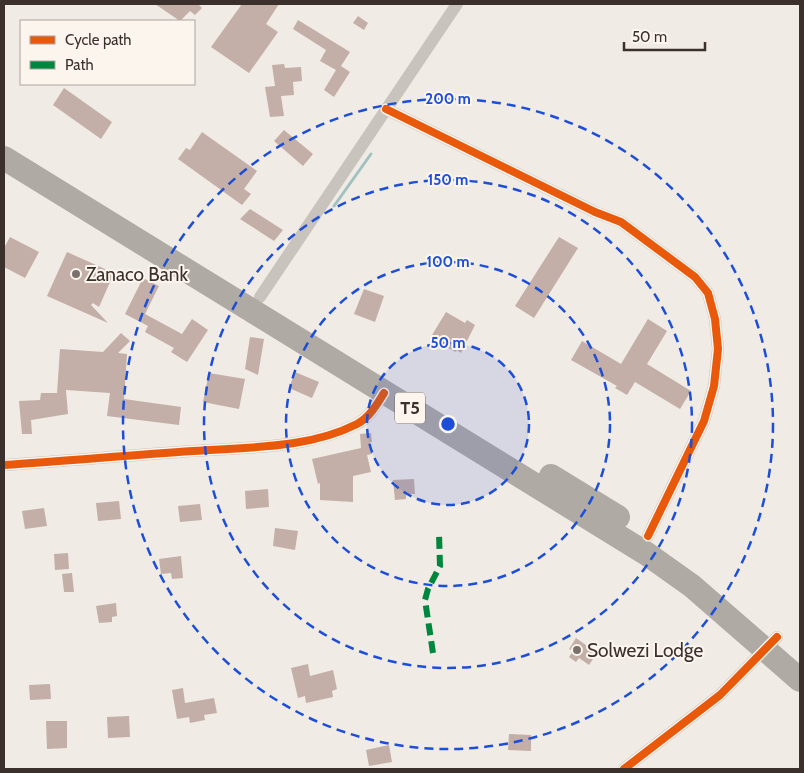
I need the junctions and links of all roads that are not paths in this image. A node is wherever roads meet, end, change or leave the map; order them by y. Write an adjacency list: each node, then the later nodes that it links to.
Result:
1 (457, 4): 2 (street)
2 (386, 109): 5 (street); 8 (street)
3 (4, 140): 5 (highway, T5)
4 (4, 158): 6 (highway, T5)
5 (260, 297): 8 (highway, T5)
6 (384, 393): 7 (street); 9 (highway, T5)
7 (4, 465)
8 (648, 536): 9 (highway, T5)
9 (772, 643): 10 (highway, T5); 11 (highway, T5); 12 (street)
10 (800, 658)
11 (800, 680)
12 (625, 769)

